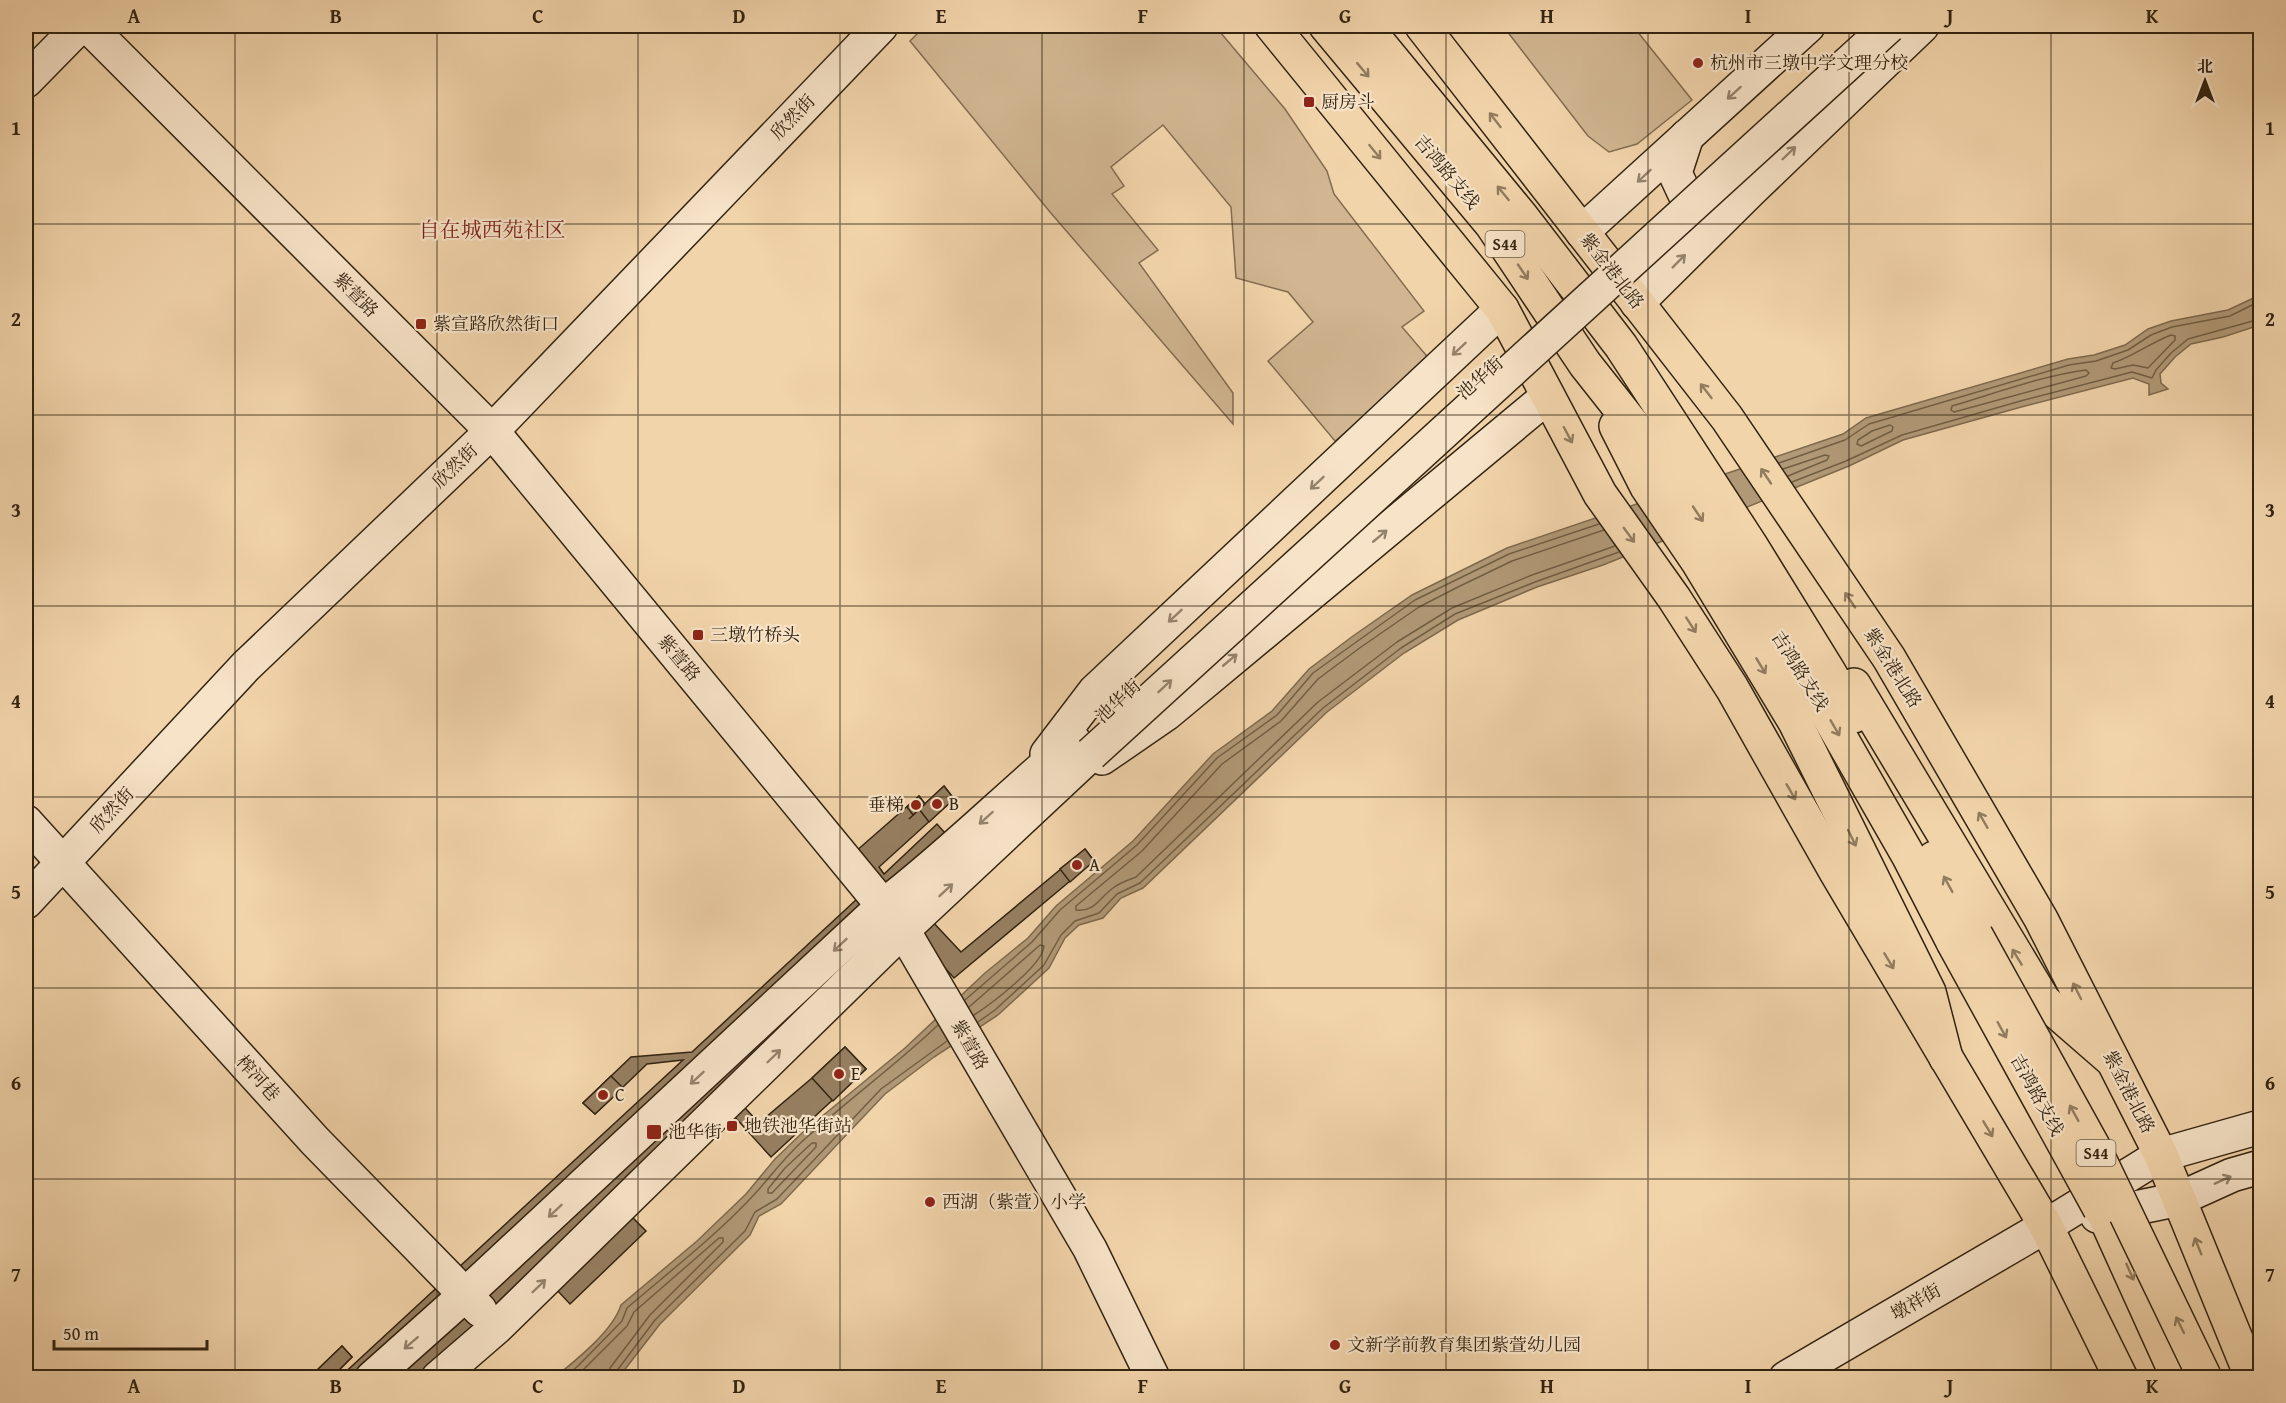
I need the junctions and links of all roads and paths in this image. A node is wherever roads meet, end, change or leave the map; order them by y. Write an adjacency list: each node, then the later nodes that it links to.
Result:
1 (80, 26): 12 (main road)
2 (88, 26): 19 (main road, 紫萱路)
3 (881, 26): 19 (main road, 欣然街)
4 (1326, 26): 20 (main road, 吉鸿路支线 / S44, one-way to 20)
5 (1365, 26): 20 (main road, 吉鸿路支线 / S44, one-way to 5)
6 (1422, 26): 15 (main road, 紫金港北路, one-way to 6)
7 (1808, 26): 13 (main road, one-way to 13)
8 (1865, 26): 22 (main road, 池华街)
9 (1889, 26): 22 (main road, 池华街, one-way to 9, bridge)
10 (1922, 26): 14 (main road, one-way to 10)
11 (1273, 31): 17 (main road, one-way to 17)
12 (26, 81)
13 (1687, 136): 14 (main road); 15 (main road, one-way to 15)
14 (1750, 191): 16 (main road, one-way to 14)
15 (1582, 232): 16 (main road, 紫金港北路)
16 (1637, 303): 20 (main road, 紫金港北路, one-way to 16)
17 (1502, 309): 18 (main road); 23 (main road, one-way to 23)
18 (1547, 397): 23 (main road, one-way to 18); 29 (main road, one-way to 29)
19 (492, 431): 25 (main road, 欣然街); 27 (main road, 紫萱路)
20 (1693, 462): 21 (main road, 吉鸿路支线 / S44); 21 (main road); 30 (main road, 紫金港北路, one-way to 20)
21 (1734, 549): 28 (main road, 吉鸿路支线 / S44); 29 (main road, one-way to 29); 30 (main road, one-way to 21)
22 (1083, 748): 23 (main road, 池华街)
23 (1039, 787): 27 (main road, 池华街)
24 (26, 822): 25 (main road, 榨河巷)
25 (62, 863): 26 (main road, 欣然街); 36 (main road, 榨河巷)
26 (26, 902)
27 (893, 918): 36 (main road, 池华街, one-way to 36); 37 (main road, 池华街, one-way to 27); 40 (main road, 紫萱路)
28 (1965, 939): 43 (main road, 吉鸿路支线 / S44, one-way to 43, bridge); 44 (main road, 吉鸿路支线 / S44, one-way to 28, bridge)
29 (1946, 1058): 35 (main road, one-way to 35)
30 (2113, 1061): 32 (main road, 紫金港北路)
31 (2260, 1127): 32 (main road, 墩祥街)
32 (2161, 1155): 34 (main road, 紫金港北路); 35 (main road, 墩祥街)
33 (2260, 1167): 34 (main road, 墩祥街, one-way to 33)
34 (2179, 1199): 35 (main road, 墩祥街); 45 (main road, 紫金港北路, one-way to 34)
35 (2046, 1227): 41 (main road, 墩祥街); 42 (main road)
36 (465, 1295): 37 (main road, 榨河巷); 38 (main road, 池华街, one-way to 38)
37 (497, 1327): 39 (main road, 池华街)
38 (372, 1377)
39 (438, 1377)
40 (1153, 1377)
41 (1786, 1377)
42 (2121, 1377)
43 (2178, 1377)
44 (2205, 1377)
45 (2252, 1377)

